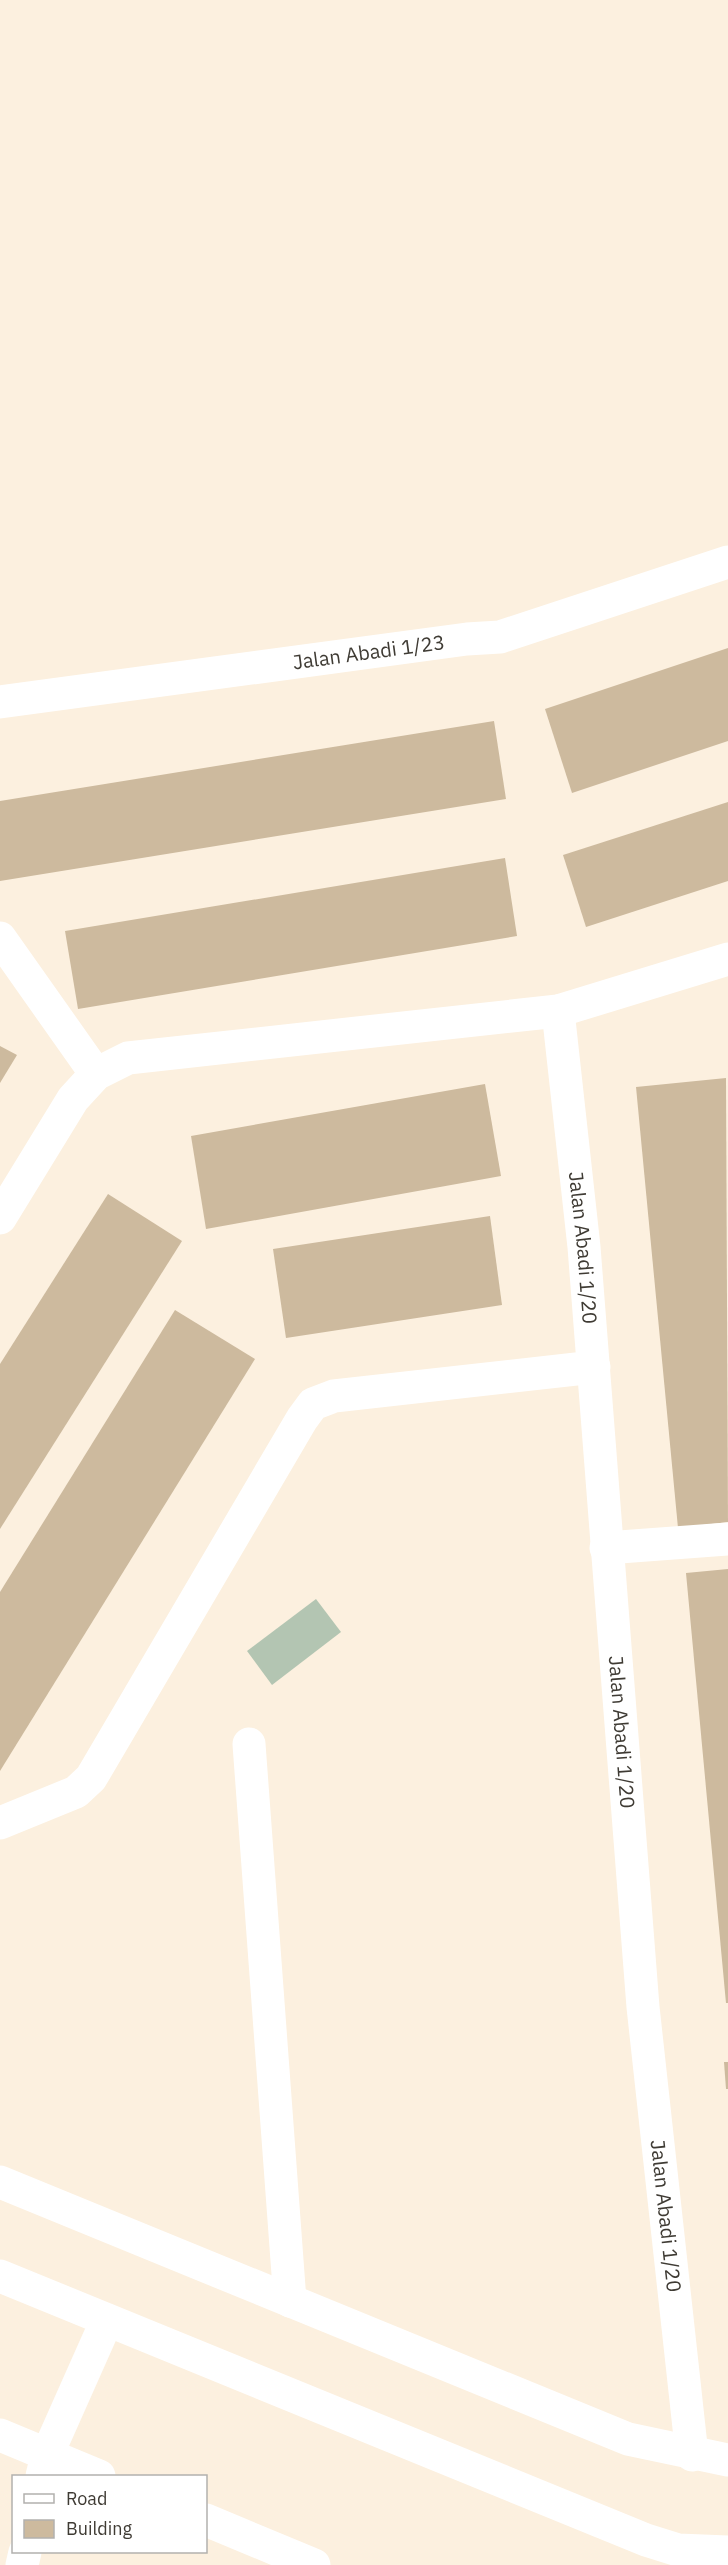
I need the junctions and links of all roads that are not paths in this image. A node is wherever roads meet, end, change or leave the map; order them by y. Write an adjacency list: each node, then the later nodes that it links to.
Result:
1 (728, 562): 2 (street, Jalan Abadi 1/23)
2 (0, 702)
3 (0, 938): 6 (street)
4 (728, 959): 5 (street)
5 (558, 1011): 6 (street); 8 (street, Jalan Abadi 1/20)
6 (96, 1074): 7 (street)
7 (0, 1218)
8 (594, 1367): 10 (street, Jalan Abadi 1/20); 12 (street)
9 (728, 1539): 10 (street)
10 (606, 1548): 18 (street, Jalan Abadi 1/20)
11 (249, 1744): 15 (street)
12 (0, 1823)
13 (0, 2182): 15 (street)
14 (0, 2276): 16 (street)
15 (290, 2301): 18 (street)
16 (107, 2320): 20 (street); 23 (street)
17 (0, 2435): 20 (street)
18 (692, 2455): 19 (street)
19 (728, 2460)
20 (45, 2466): 21 (street)
21 (94, 2475)
22 (207, 2520): 24 (street)
23 (728, 2552)
24 (314, 2565)

